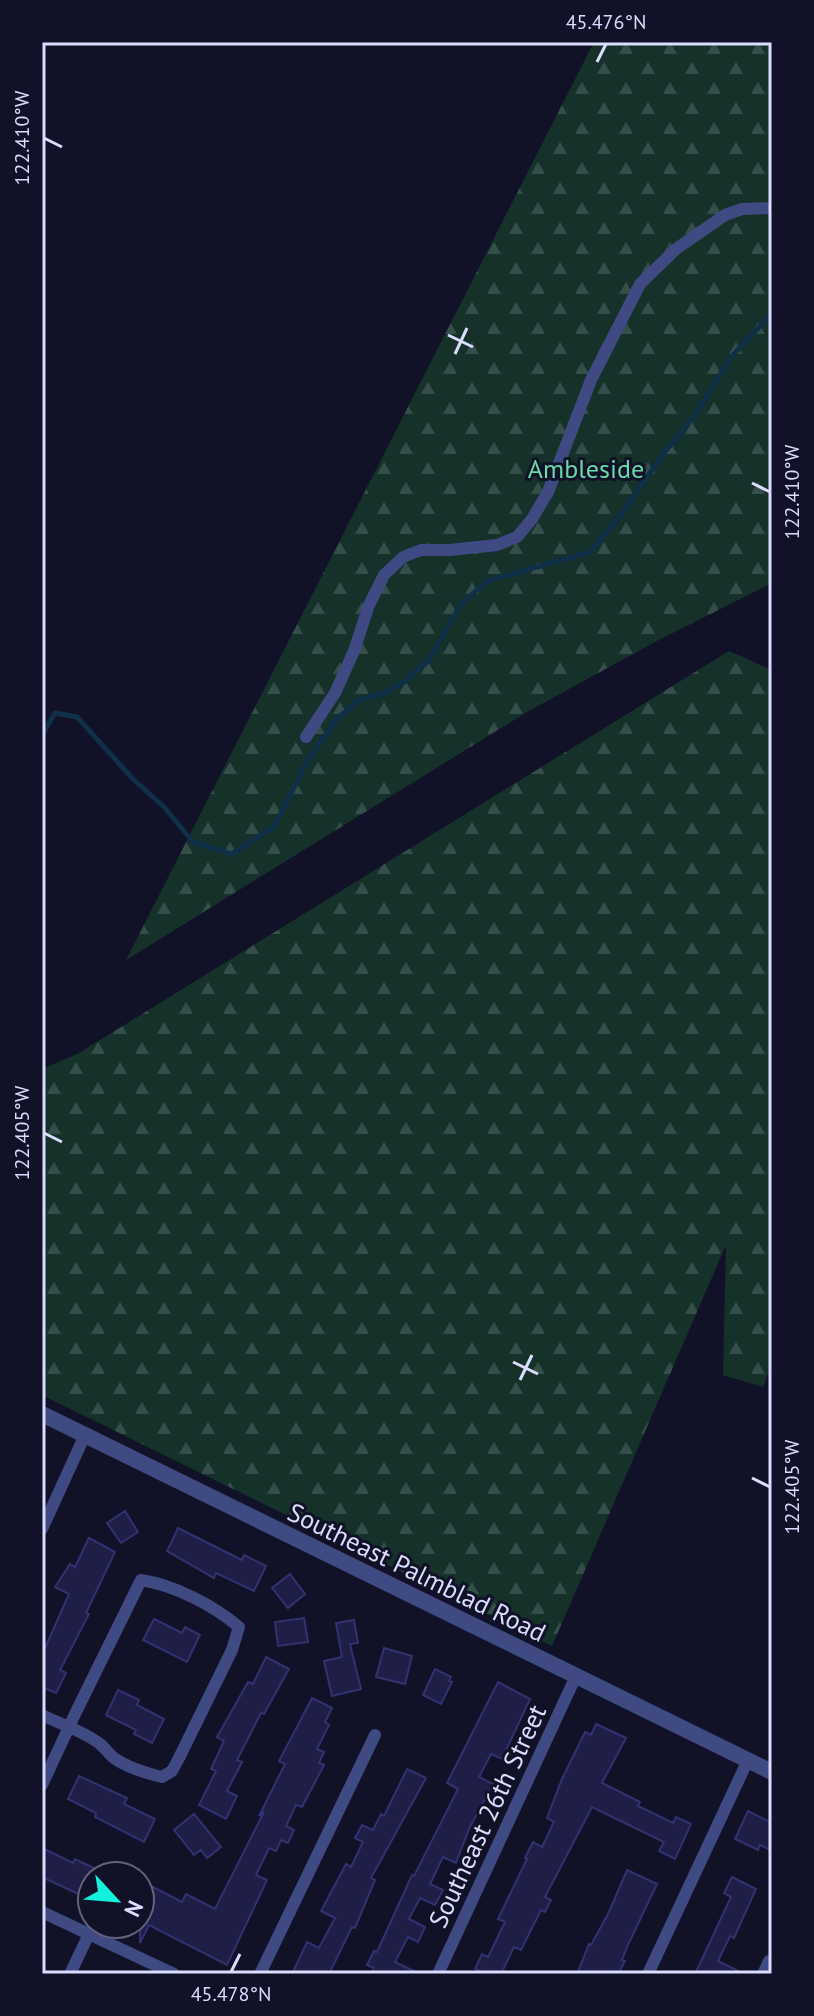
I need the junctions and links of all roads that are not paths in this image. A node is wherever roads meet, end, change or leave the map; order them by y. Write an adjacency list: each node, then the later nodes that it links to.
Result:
1 (772, 208): 2 (street)
2 (306, 737)
3 (42, 1414): 4 (street, Southeast Palmblad Road)
4 (85, 1435): 5 (street); 6 (street, Southeast Palmblad Road)
5 (42, 1529)
6 (576, 1676): 10 (street, Southeast Palmblad Road); 21 (street, Southeast 26th Street)
7 (42, 1715): 8 (street)
8 (69, 1728): 8 (street); 12 (street)
9 (375, 1735): 20 (street)
10 (748, 1760): 11 (street, Southeast Palmblad Road); 22 (street)
11 (772, 1772)
12 (42, 1785)
13 (42, 1912): 14 (street)
14 (76, 1928)
15 (86, 1940): 18 (street)
16 (102, 1940): 19 (street)
17 (769, 1961): 23 (street)
18 (70, 1974)
19 (174, 1974)
20 (260, 1974)
21 (438, 1974)
22 (648, 1974)
23 (763, 1974)

